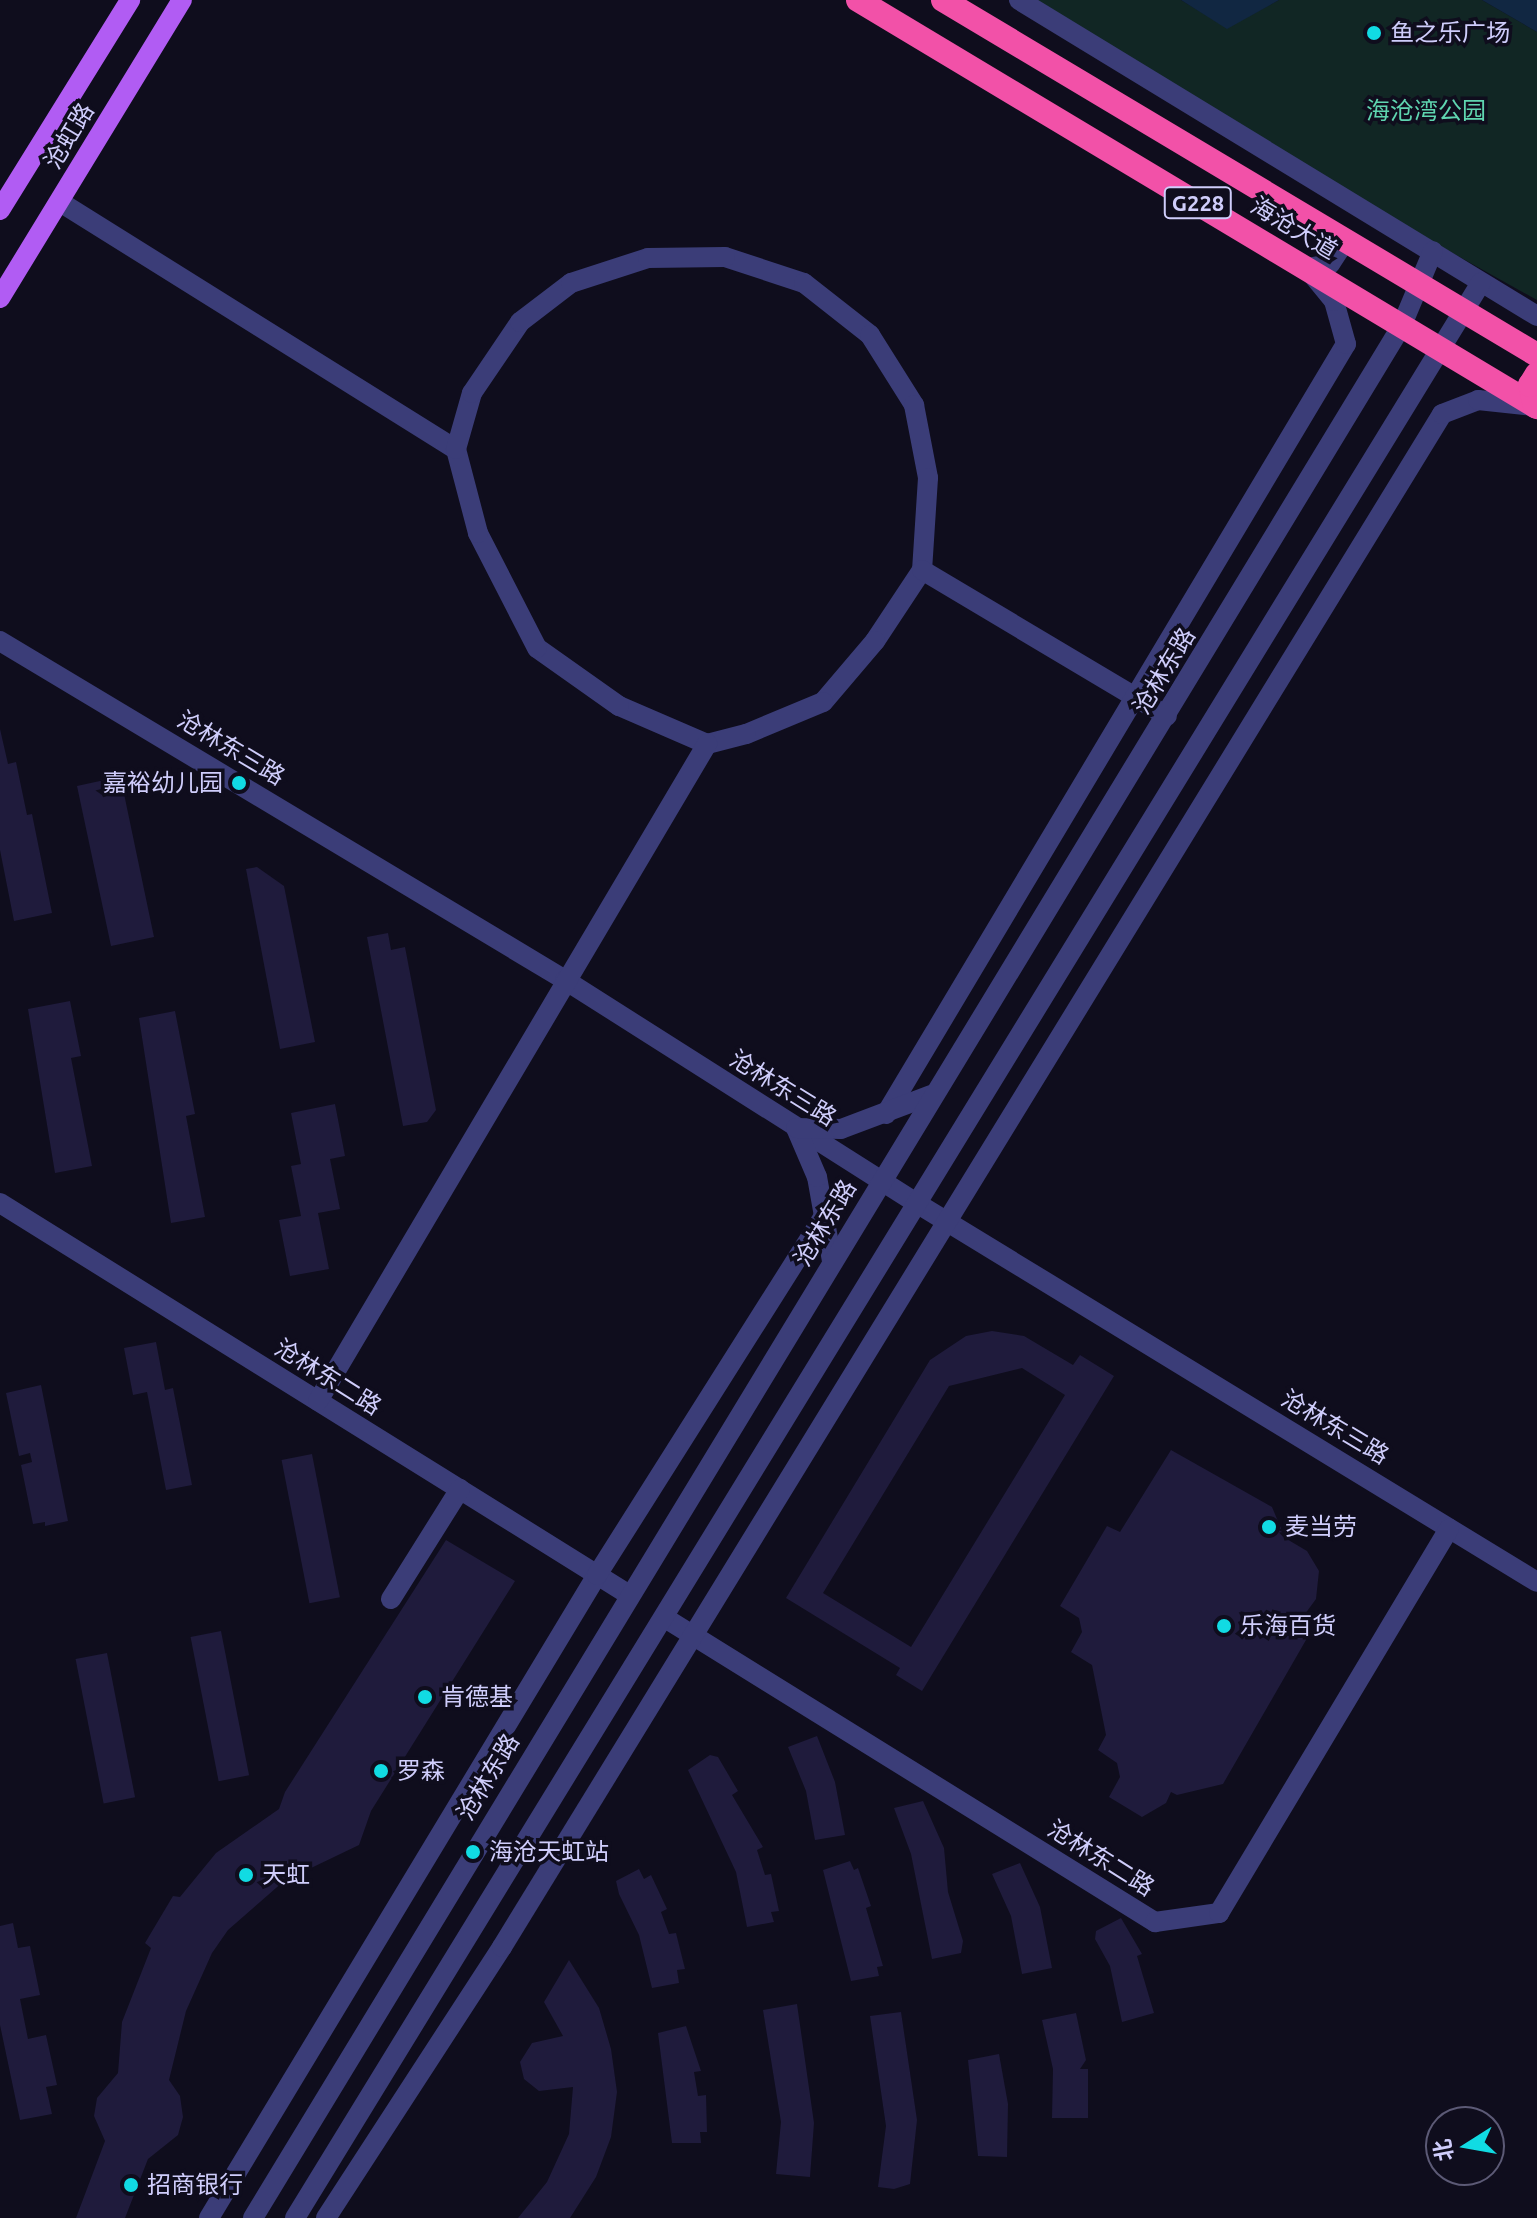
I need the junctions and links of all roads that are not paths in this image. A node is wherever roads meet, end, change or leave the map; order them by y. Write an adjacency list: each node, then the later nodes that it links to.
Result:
1 (130, 0): 7 (main road, 沧虹路)
2 (182, 0): 6 (main road, 沧虹路)
3 (858, 0): 10 (highway, 海沧大道 / G228)
4 (943, 0): 8 (highway, 海沧大道 / G228)
5 (1019, 0): 9 (street)
6 (60, 202): 13 (main road, 沧虹路); 21 (street)
7 (0, 210)
8 (1327, 228): 10 (street); 11 (highway, 海沧大道 / G228)
9 (1433, 251): 11 (street, 沧林东路); 12 (street)
10 (1307, 268): 16 (highway, 海沧大道 / G228); 24 (street)
11 (1417, 281): 14 (highway, 海沧大道 / G228); 16 (street, 沧林东路)
12 (1481, 283): 14 (street); 15 (street)
13 (0, 298)
14 (1467, 311): 17 (street); 18 (highway, 海沧大道 / G228)
15 (1537, 316)
16 (1402, 325): 17 (highway, 海沧大道 / G228); 25 (street, 沧林东路)
17 (1438, 347): 20 (highway, 海沧大道 / G228); 33 (street)
18 (1537, 355)
19 (1537, 374): 20 (highway)
20 (1536, 406): 35 (street)
21 (456, 449): 22 (street); 26 (street)
22 (922, 570): 24 (street); 26 (street)
23 (0, 641): 27 (street, 沧林东三路)
24 (1135, 697): 25 (street); 29 (street)
25 (1167, 716): 28 (street, 沧林东路)
26 (707, 744): 27 (street)
27 (565, 980): 30 (street, 沧林东三路); 37 (street)
28 (931, 1095): 29 (street); 31 (street, 沧林东路)
29 (886, 1114): 30 (street)
30 (796, 1128): 31 (street, 沧林东三路); 34 (street)
31 (882, 1180): 33 (street, 沧林东三路); 36 (street, 沧林东路)
32 (0, 1203): 37 (street, 沧林东二路)
33 (918, 1204): 35 (street, 沧林东三路); 44 (street)
34 (825, 1215): 36 (street); 40 (street)
35 (945, 1220): 39 (street, 沧林东三路); 45 (street)
36 (832, 1261): 42 (street, 沧林东路)
37 (318, 1401): 38 (street, 沧林东二路)
38 (460, 1489): 40 (street, 沧林东二路); 43 (street)
39 (1449, 1528): 41 (street, 沧林东三路); 45 (street, 沧林东二路)
40 (597, 1575): 42 (street, 沧林东二路); 46 (street)
41 (1537, 1582)
42 (628, 1594): 47 (street, 沧林东路)
43 (391, 1599)
44 (665, 1618): 45 (street, 沧林东二路); 48 (street)
45 (694, 1635): 49 (street)
46 (209, 2218)
47 (253, 2218)
48 (295, 2218)
49 (326, 2218)

